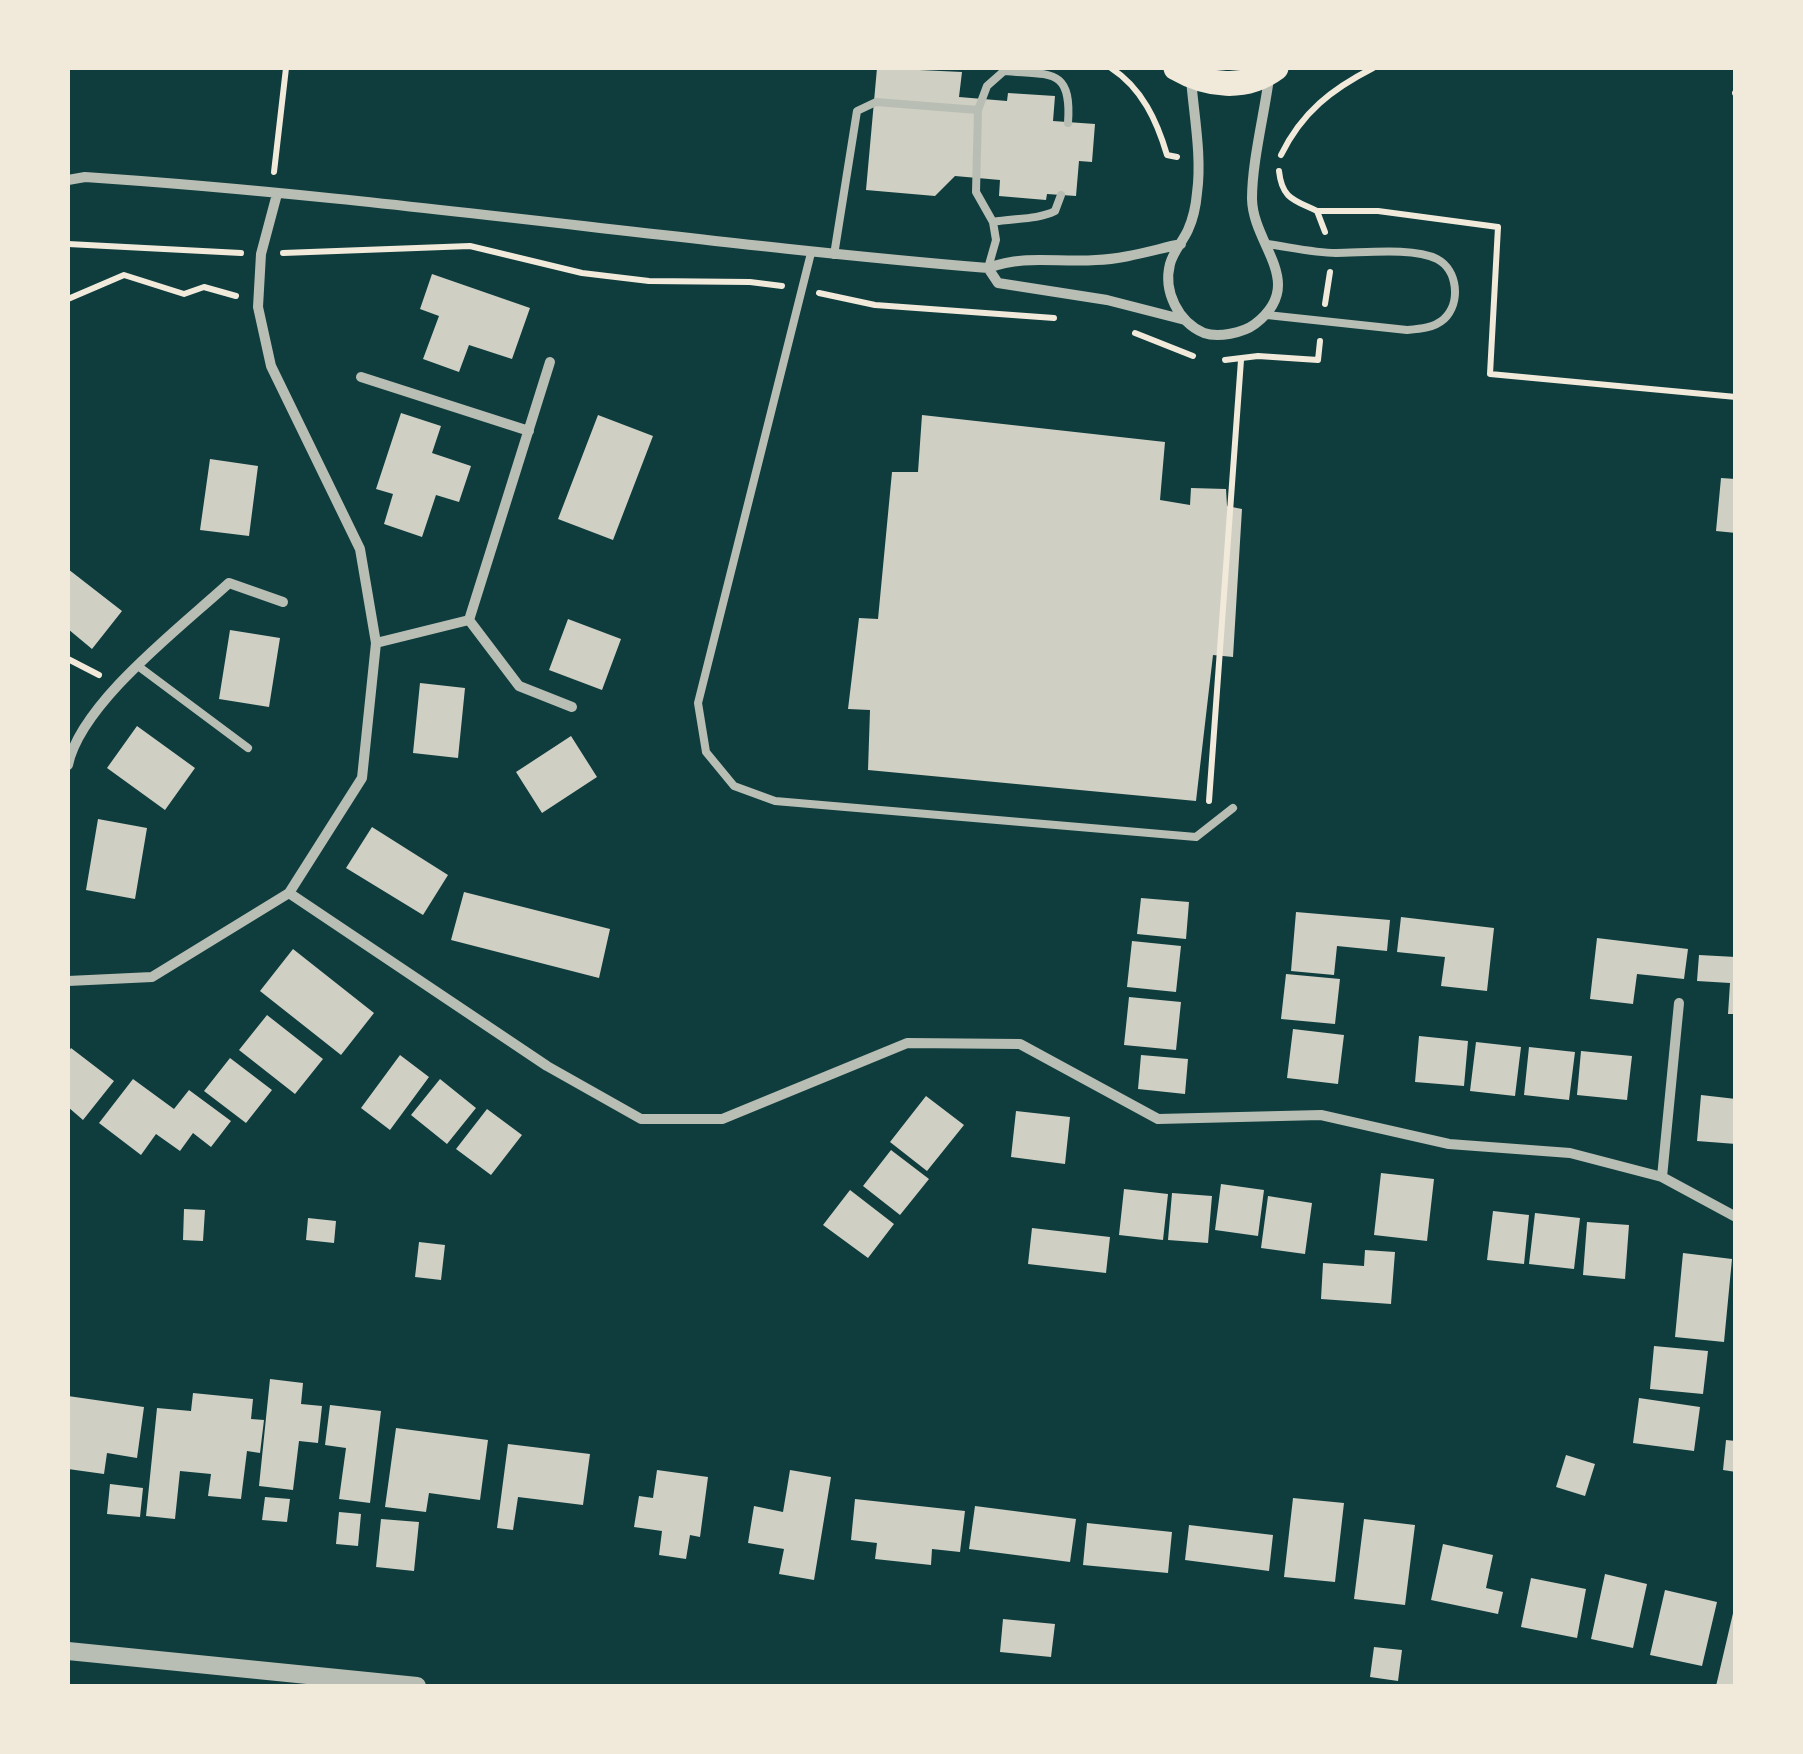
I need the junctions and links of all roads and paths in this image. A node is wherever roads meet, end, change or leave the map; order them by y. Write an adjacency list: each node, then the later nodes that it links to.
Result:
1 (286, 68): 11 (path)
2 (1110, 68): 8 (path)
3 (1374, 68): 9 (path)
4 (1273, 70): 5 (main road); 17 (street)
5 (1183, 72): 16 (street)
6 (978, 110): 7 (lane); 14 (lane); 20 (lane)
7 (1068, 123)
8 (1167, 155)
9 (1278, 160)
10 (68, 180): 11 (street)
11 (273, 193): 18 (street); 19 (street)
12 (1061, 195): 14 (lane)
13 (1317, 211): 36 (path)
14 (993, 222): 21 (lane)
15 (68, 244): 18 (path)
16 (1181, 244): 21 (street); 27 (street)
17 (1267, 244): 25 (street); 25 (lane)
18 (261, 254): 22 (path); 24 (street)
19 (811, 254): 20 (street); 22 (lane)
20 (834, 255): 21 (street)
21 (988, 268): 27 (street)
22 (802, 289): 26 (path); 47 (lane)
23 (68, 299): 24 (path)
24 (258, 307): 40 (street)
25 (1266, 315): 28 (street)
26 (1072, 320)
27 (1186, 321): 28 (street)
28 (1249, 328): 32 (path)
29 (1132, 332): 30 (path)
30 (1204, 359)
31 (1222, 360): 32 (path)
32 (1241, 360): 33 (path); 47 (path)
33 (1318, 360)
34 (550, 362): 37 (street)
35 (361, 376): 37 (street)
36 (1736, 397)
37 (530, 431): 39 (street)
38 (283, 602): 42 (street)
39 (470, 620): 40 (street); 44 (street)
40 (376, 643): 48 (street)
41 (68, 659): 43 (path)
42 (138, 666): 43 (street); 45 (lane)
43 (118, 685): 46 (street)
44 (572, 707)
45 (248, 748)
46 (68, 766)
47 (1233, 808)
48 (290, 893): 49 (street); 51 (street)
49 (68, 981)
50 (1679, 1003): 51 (street)
51 (1662, 1177): 52 (street)
52 (1736, 1218)
53 (68, 1651): 54 (street)
54 (417, 1686)

